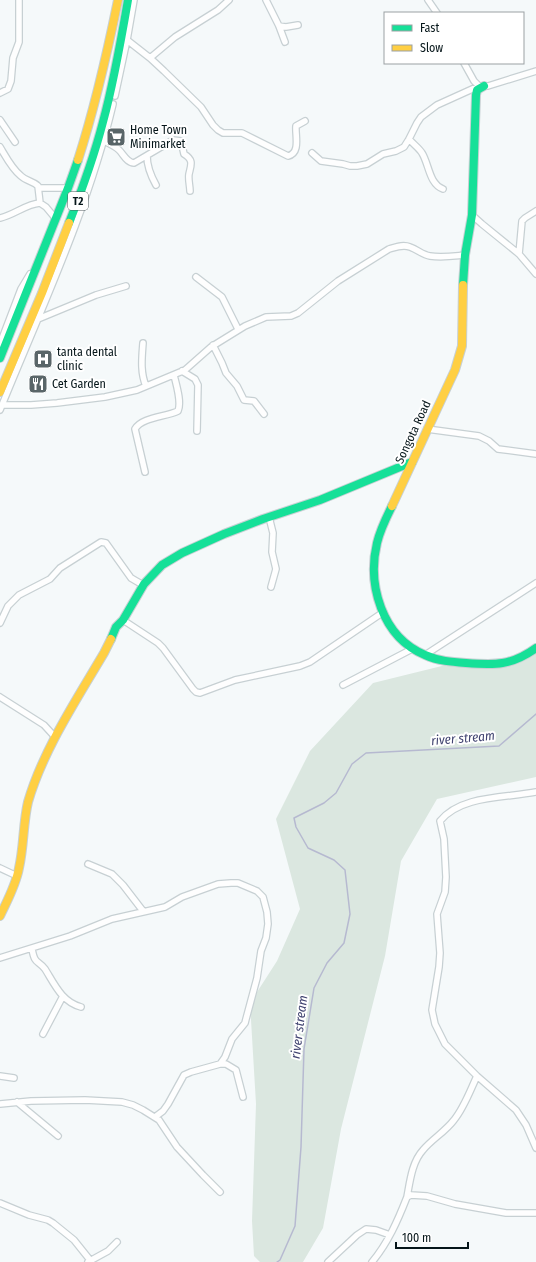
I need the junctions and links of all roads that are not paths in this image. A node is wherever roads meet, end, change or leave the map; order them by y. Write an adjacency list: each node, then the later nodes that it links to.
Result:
1 (19, 0): 17 (street)
2 (118, 0): 28 (main road, T2)
3 (128, 0): 51 (main road, T2)
4 (134, 0): 11 (street)
5 (229, 0): 13 (street)
6 (266, 0): 10 (street)
7 (428, 0): 8 (street)
8 (436, 12)
9 (298, 25): 10 (street)
10 (279, 26): 12 (street)
11 (127, 40): 13 (street); 21 (street)
12 (285, 42)
13 (150, 58): 19 (street)
14 (465, 64): 16 (street)
15 (536, 71): 16 (street)
16 (482, 86): 20 (street); 33 (main road, Songota Road)
17 (0, 93)
18 (0, 120): 22 (street)
19 (305, 121)
20 (409, 139): 24 (street); 29 (street)
21 (104, 141): 25 (street); 42 (street)
22 (15, 142)
23 (0, 147): 27 (street)
24 (312, 153)
25 (147, 156): 26 (street); 30 (street)
26 (156, 185)
27 (39, 188): 28 (street); 31 (street)
28 (68, 188): 35 (main road, T2)
29 (443, 189)
30 (190, 191)
31 (40, 203): 34 (street); 35 (street)
32 (536, 211): 36 (street)
33 (472, 215): 36 (street); 37 (main road, Songota Road)
34 (0, 218)
35 (56, 219): 38 (main road, T2)
36 (519, 254): 39 (street)
37 (465, 256): 43 (street); 54 (main road, Songota Road)
38 (38, 263): 45 (street); 47 (main road, T2)
39 (536, 274)
40 (196, 277): 43 (street)
41 (126, 286): 42 (street)
42 (38, 319): 52 (street)
43 (238, 329): 46 (street)
44 (143, 343): 50 (street)
45 (0, 344)
46 (212, 345): 48 (street); 53 (street)
47 (0, 358)
48 (182, 371): 49 (street); 55 (street)
49 (174, 375): 50 (street); 58 (street)
50 (146, 386): 52 (street)
51 (0, 392)
52 (1, 407)
53 (264, 414)
54 (427, 429): 56 (street); 57 (main road, Songota Road)
55 (198, 431)
56 (536, 454)
57 (412, 462): 59 (main road); 63 (main road, Songota Road)
58 (145, 472)
59 (269, 517): 61 (main road); 62 (street)
60 (536, 583): 68 (street)
61 (143, 585): 64 (main road); 65 (street)
62 (271, 587)
63 (382, 613): 64 (street); 67 (main road, Songota Road)
64 (123, 620): 71 (main road)
65 (0, 623)
66 (536, 648): 68 (main road, Songota Road)
67 (412, 649): 68 (main road, Songota Road); 69 (street)
68 (425, 655)
69 (343, 685)
70 (0, 697): 71 (street)
71 (55, 737): 75 (main road)
72 (536, 792): 85 (street)
73 (88, 864): 76 (street)
74 (0, 868): 75 (street)
75 (17, 876): 77 (main road)
76 (143, 911): 78 (street); 83 (street)
77 (0, 916)
78 (32, 949): 79 (street); 80 (street)
79 (0, 958)
80 (63, 996): 81 (street); 82 (street)
81 (82, 1007)
82 (43, 1034)
83 (220, 1064): 87 (street); 90 (street)
84 (0, 1076): 86 (street)
85 (477, 1076): 92 (street); 94 (street)
86 (14, 1078)
87 (243, 1097)
88 (17, 1102): 89 (street); 90 (street); 91 (street)
89 (0, 1104)
90 (155, 1117): 93 (street)
91 (58, 1136)
92 (536, 1148)
93 (220, 1192)
94 (407, 1196): 96 (street); 97 (street)
95 (0, 1203): 99 (street)
96 (536, 1213)
97 (390, 1235): 100 (street); 101 (street)
98 (117, 1242): 99 (street)
99 (89, 1261)
100 (328, 1262)
101 (372, 1262)

